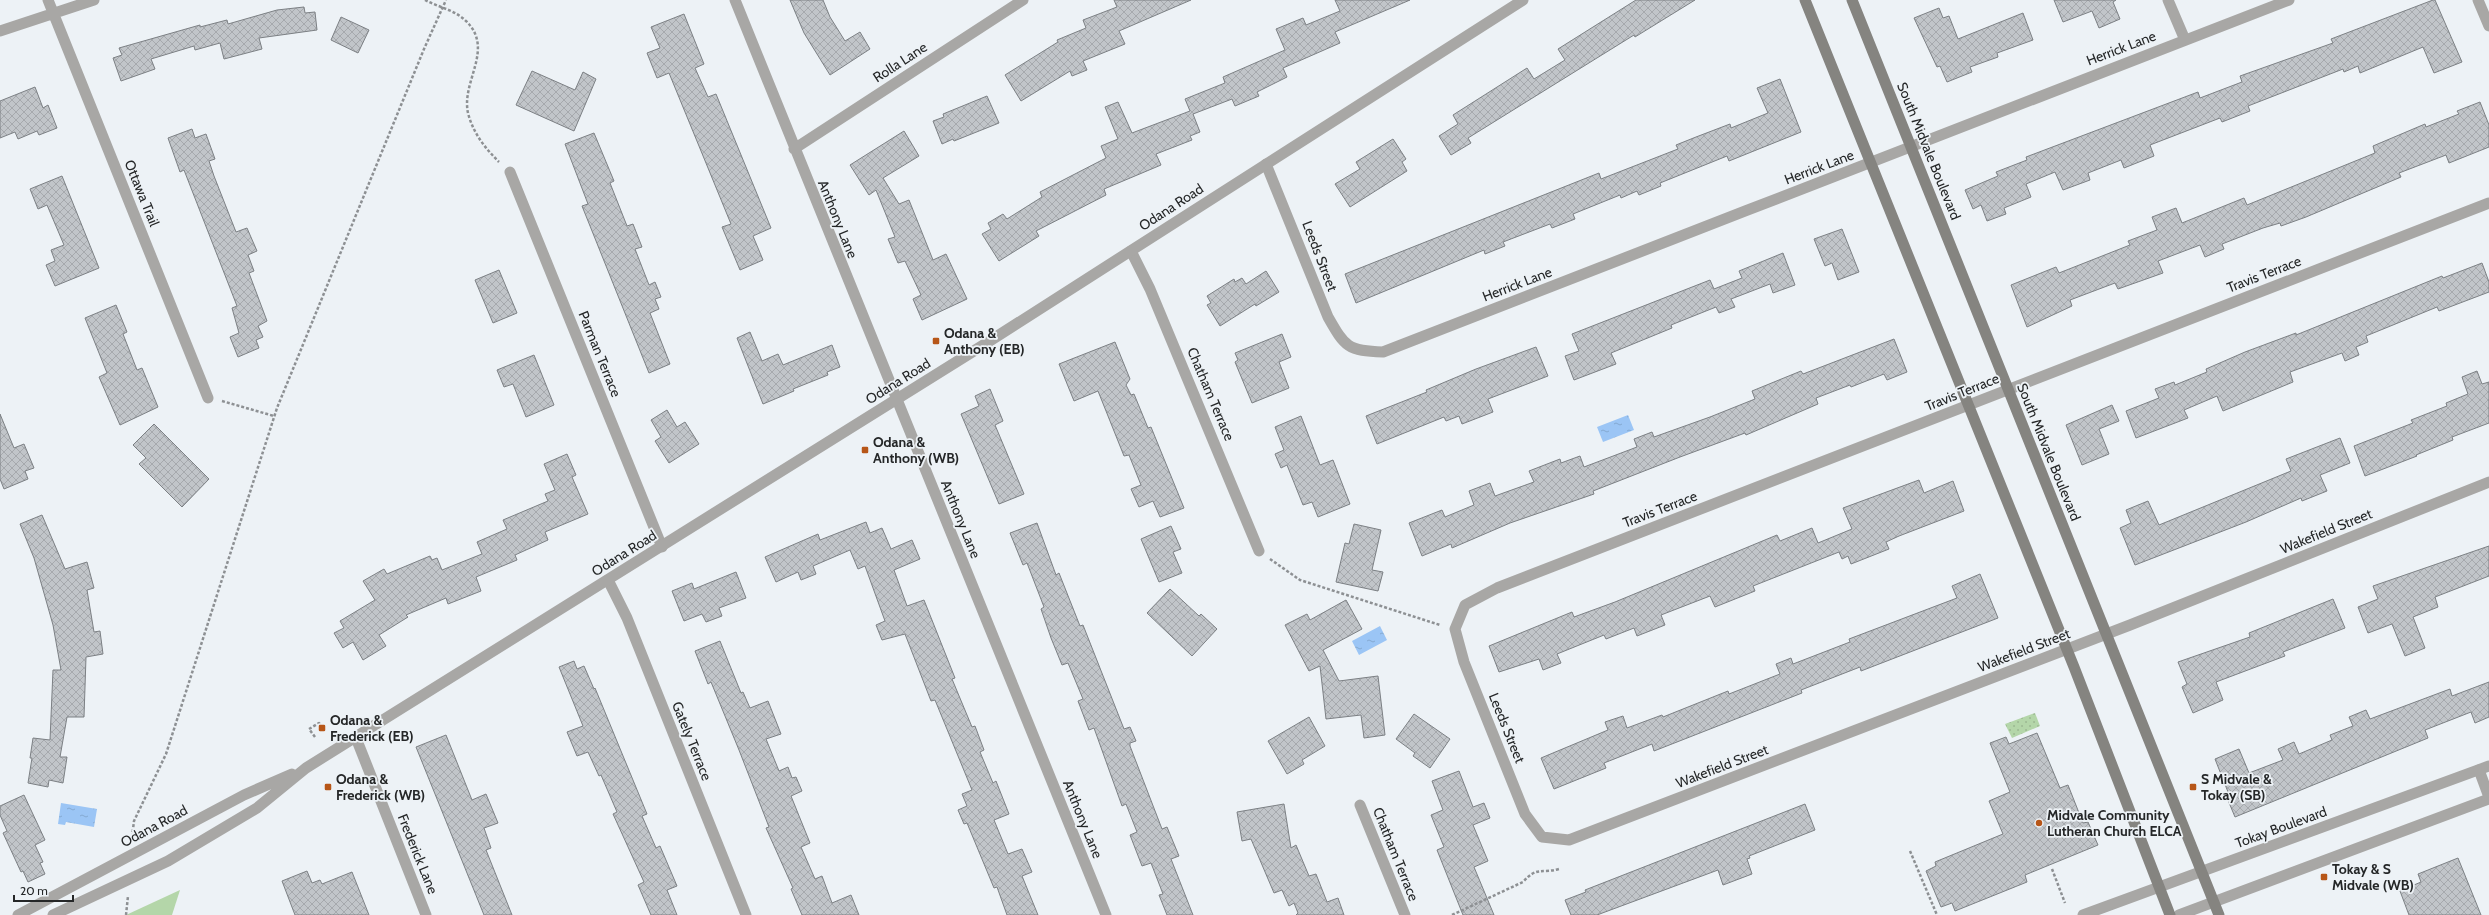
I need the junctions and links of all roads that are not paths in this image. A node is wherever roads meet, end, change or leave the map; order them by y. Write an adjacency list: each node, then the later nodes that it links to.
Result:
1 (48, 0): 11 (street, Ottawa Trail)
2 (94, 0): 11 (street)
3 (735, 0): 16 (street, Anthony Lane)
4 (1023, 0): 16 (street, Rolla Lane)
5 (1523, 0): 18 (street, Odana Road)
6 (1805, 0): 17 (main road)
7 (1852, 0): 15 (main road, South Midvale Boulevard)
8 (2168, 0): 14 (street)
9 (2289, 0): 14 (street, Herrick Lane)
10 (2478, 0): 12 (street)
11 (53, 13): 13 (street); 24 (street, Ottawa Trail)
12 (2489, 26)
13 (0, 31)
14 (2185, 40): 15 (street, Herrick Lane)
15 (1912, 146): 17 (street, Herrick Lane); 23 (main road, South Midvale Boulevard)
16 (794, 149): 25 (street, Anthony Lane)
17 (1870, 162): 22 (street, Herrick Lane); 26 (main road)
18 (1266, 164): 21 (street, Odana Road); 22 (street, Leeds Street)
19 (510, 172): 28 (street, Parman Terrace)
20 (2489, 203): 23 (street, Travis Terrace)
21 (1131, 251): 25 (street, Odana Road); 29 (street, Chatham Terrace)
22 (1357, 351)
23 (2007, 390): 26 (street, Travis Terrace); 32 (main road, South Midvale Boulevard)
24 (208, 398)
25 (896, 399): 28 (street, Odana Road); 47 (street, Anthony Lane)
26 (1969, 405): 31 (street, Travis Terrace); 33 (main road)
27 (2489, 482): 32 (street, Wakefield Street)
28 (662, 547): 30 (street, Odana Road)
29 (1259, 552)
30 (608, 580): 34 (street, Odana Road); 46 (street, Gately Terrace)
31 (1469, 603): 39 (street, Leeds Street)
32 (2106, 634): 33 (street, Wakefield Street); 40 (main road, South Midvale Boulevard)
33 (2066, 649): 39 (street, Wakefield Street); 41 (main road)
34 (356, 738): 35 (street, Odana Road); 45 (street, Frederick Lane)
35 (306, 768): 43 (street, Odana Road); 44 (street, Odana Road)
36 (2484, 768): 37 (street); 40 (street, Tokay Boulevard)
37 (2489, 798): 42 (street)
38 (1360, 805): 48 (street, Chatham Terrace)
39 (1569, 840)
40 (2202, 873): 41 (street, Tokay Boulevard); 42 (main road, South Midvale Boulevard)
41 (2159, 888): 49 (street, Tokay Boulevard); 50 (main road)
42 (2214, 903): 51 (street); 52 (main road, South Midvale Boulevard)
43 (18, 915)
44 (53, 915)
45 (426, 915)
46 (746, 915)
47 (1106, 915)
48 (1405, 915)
49 (2083, 915)
50 (2170, 915)
51 (2179, 915)
52 (2219, 915)

